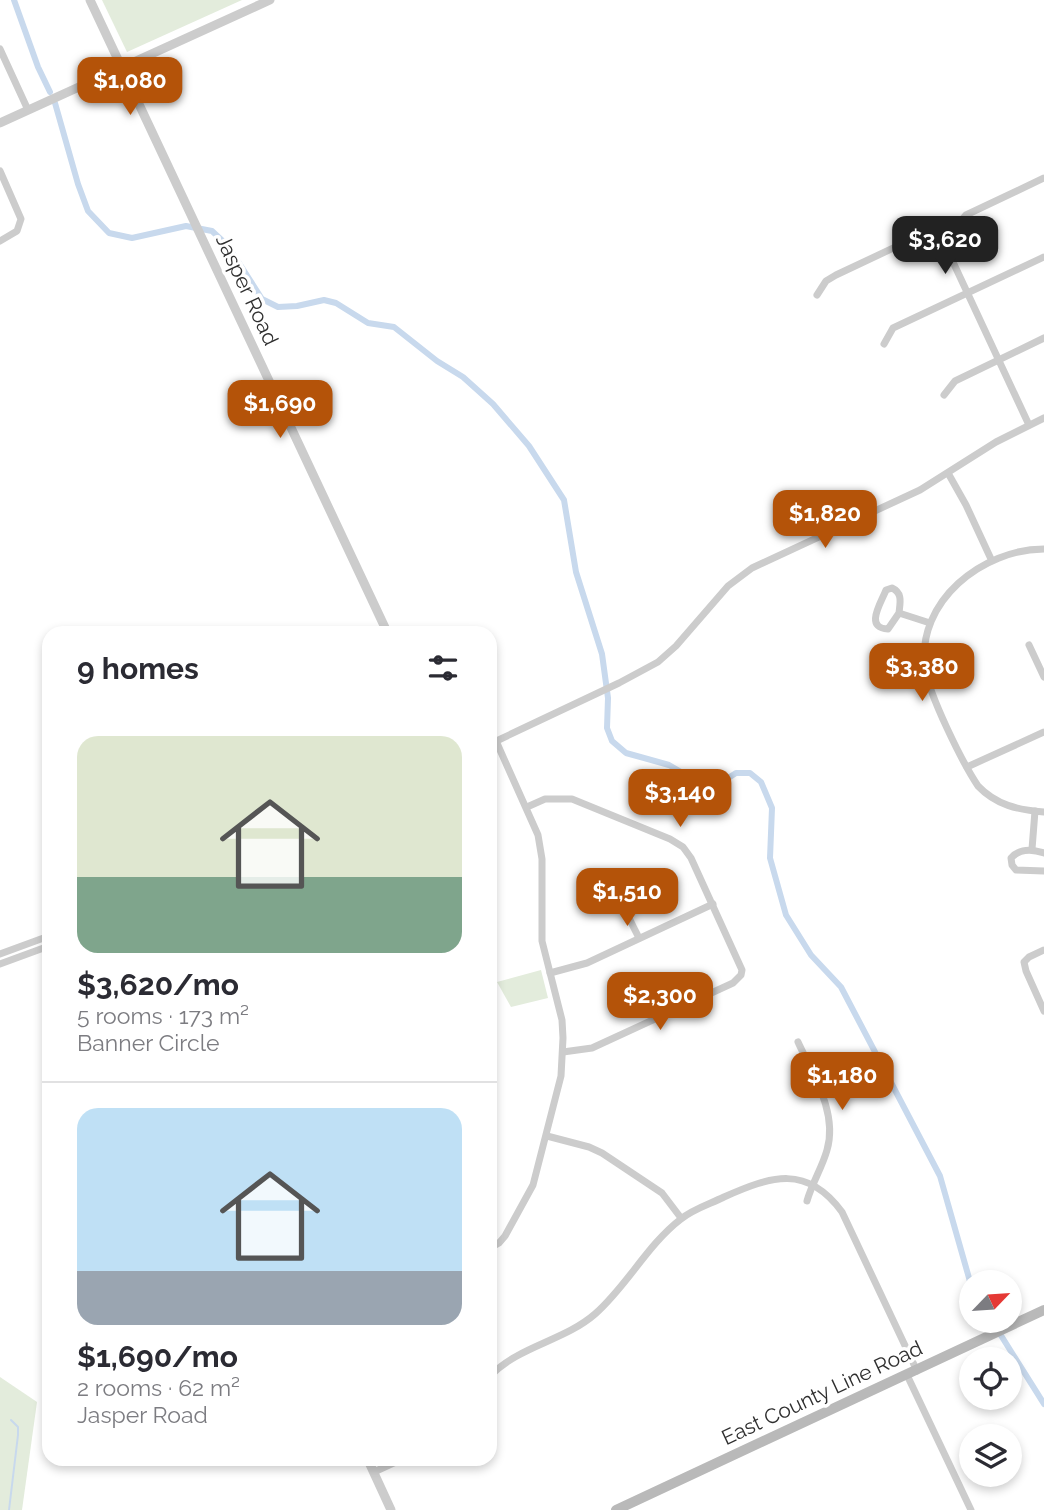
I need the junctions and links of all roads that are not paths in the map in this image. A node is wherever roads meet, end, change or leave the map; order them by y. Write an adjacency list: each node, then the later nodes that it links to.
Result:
1 (90, 0): 4 (street, Jasper Road)
2 (270, 0): 4 (street)
3 (0, 49): 5 (street)
4 (122, 66): 5 (street); 25 (street, Jasper Road)
5 (27, 110): 6 (street)
6 (0, 122)
7 (0, 171): 10 (street)
8 (1044, 178): 9 (street)
9 (951, 236): 12 (street); 13 (street)
10 (0, 241)
11 (1044, 257): 12 (street)
12 (969, 293): 15 (street); 16 (street)
13 (817, 295)
14 (1044, 338): 16 (street)
15 (884, 344)
16 (999, 359): 17 (street); 19 (street)
17 (944, 395)
18 (1044, 418): 19 (street)
19 (1029, 425): 20 (street)
20 (948, 474): 22 (street); 29 (street)
21 (1044, 549): 22 (street)
22 (991, 559): 24 (street)
23 (899, 612): 23 (street); 24 (street)
24 (930, 623): 31 (street)
25 (384, 626)
26 (1029, 645): 27 (street)
27 (1044, 677)
28 (1044, 733): 31 (street)
29 (497, 741)
30 (497, 752): 32 (street)
31 (967, 767): 33 (street)
32 (527, 807): 39 (street); 46 (street)
33 (1035, 811): 34 (street); 35 (street)
34 (1044, 812)
35 (1032, 849): 36 (street); 37 (street)
36 (1044, 853)
37 (1044, 872)
38 (627, 879): 40 (street)
39 (713, 904): 40 (street); 49 (street)
40 (639, 938): 46 (street)
41 (42, 939): 44 (street)
42 (42, 949): 45 (street)
43 (1044, 950): 47 (street)
44 (0, 954)
45 (0, 964)
46 (550, 973): 49 (street)
47 (1044, 1011)
48 (798, 1042): 51 (street)
49 (563, 1052): 50 (street)
50 (547, 1136): 53 (street); 54 (street)
51 (812, 1184): 52 (street); 53 (street); 57 (street)
52 (807, 1201)
53 (681, 1218): 56 (street)
54 (497, 1245)
55 (1044, 1310): 57 (main road, East County Line Road)
56 (497, 1369)
57 (912, 1373): 62 (main road, East County Line Road); 63 (street)
58 (370, 1466): 60 (street)
59 (386, 1466): 60 (street)
60 (373, 1472): 61 (street)
61 (391, 1510)
62 (616, 1510)
63 (971, 1510)

